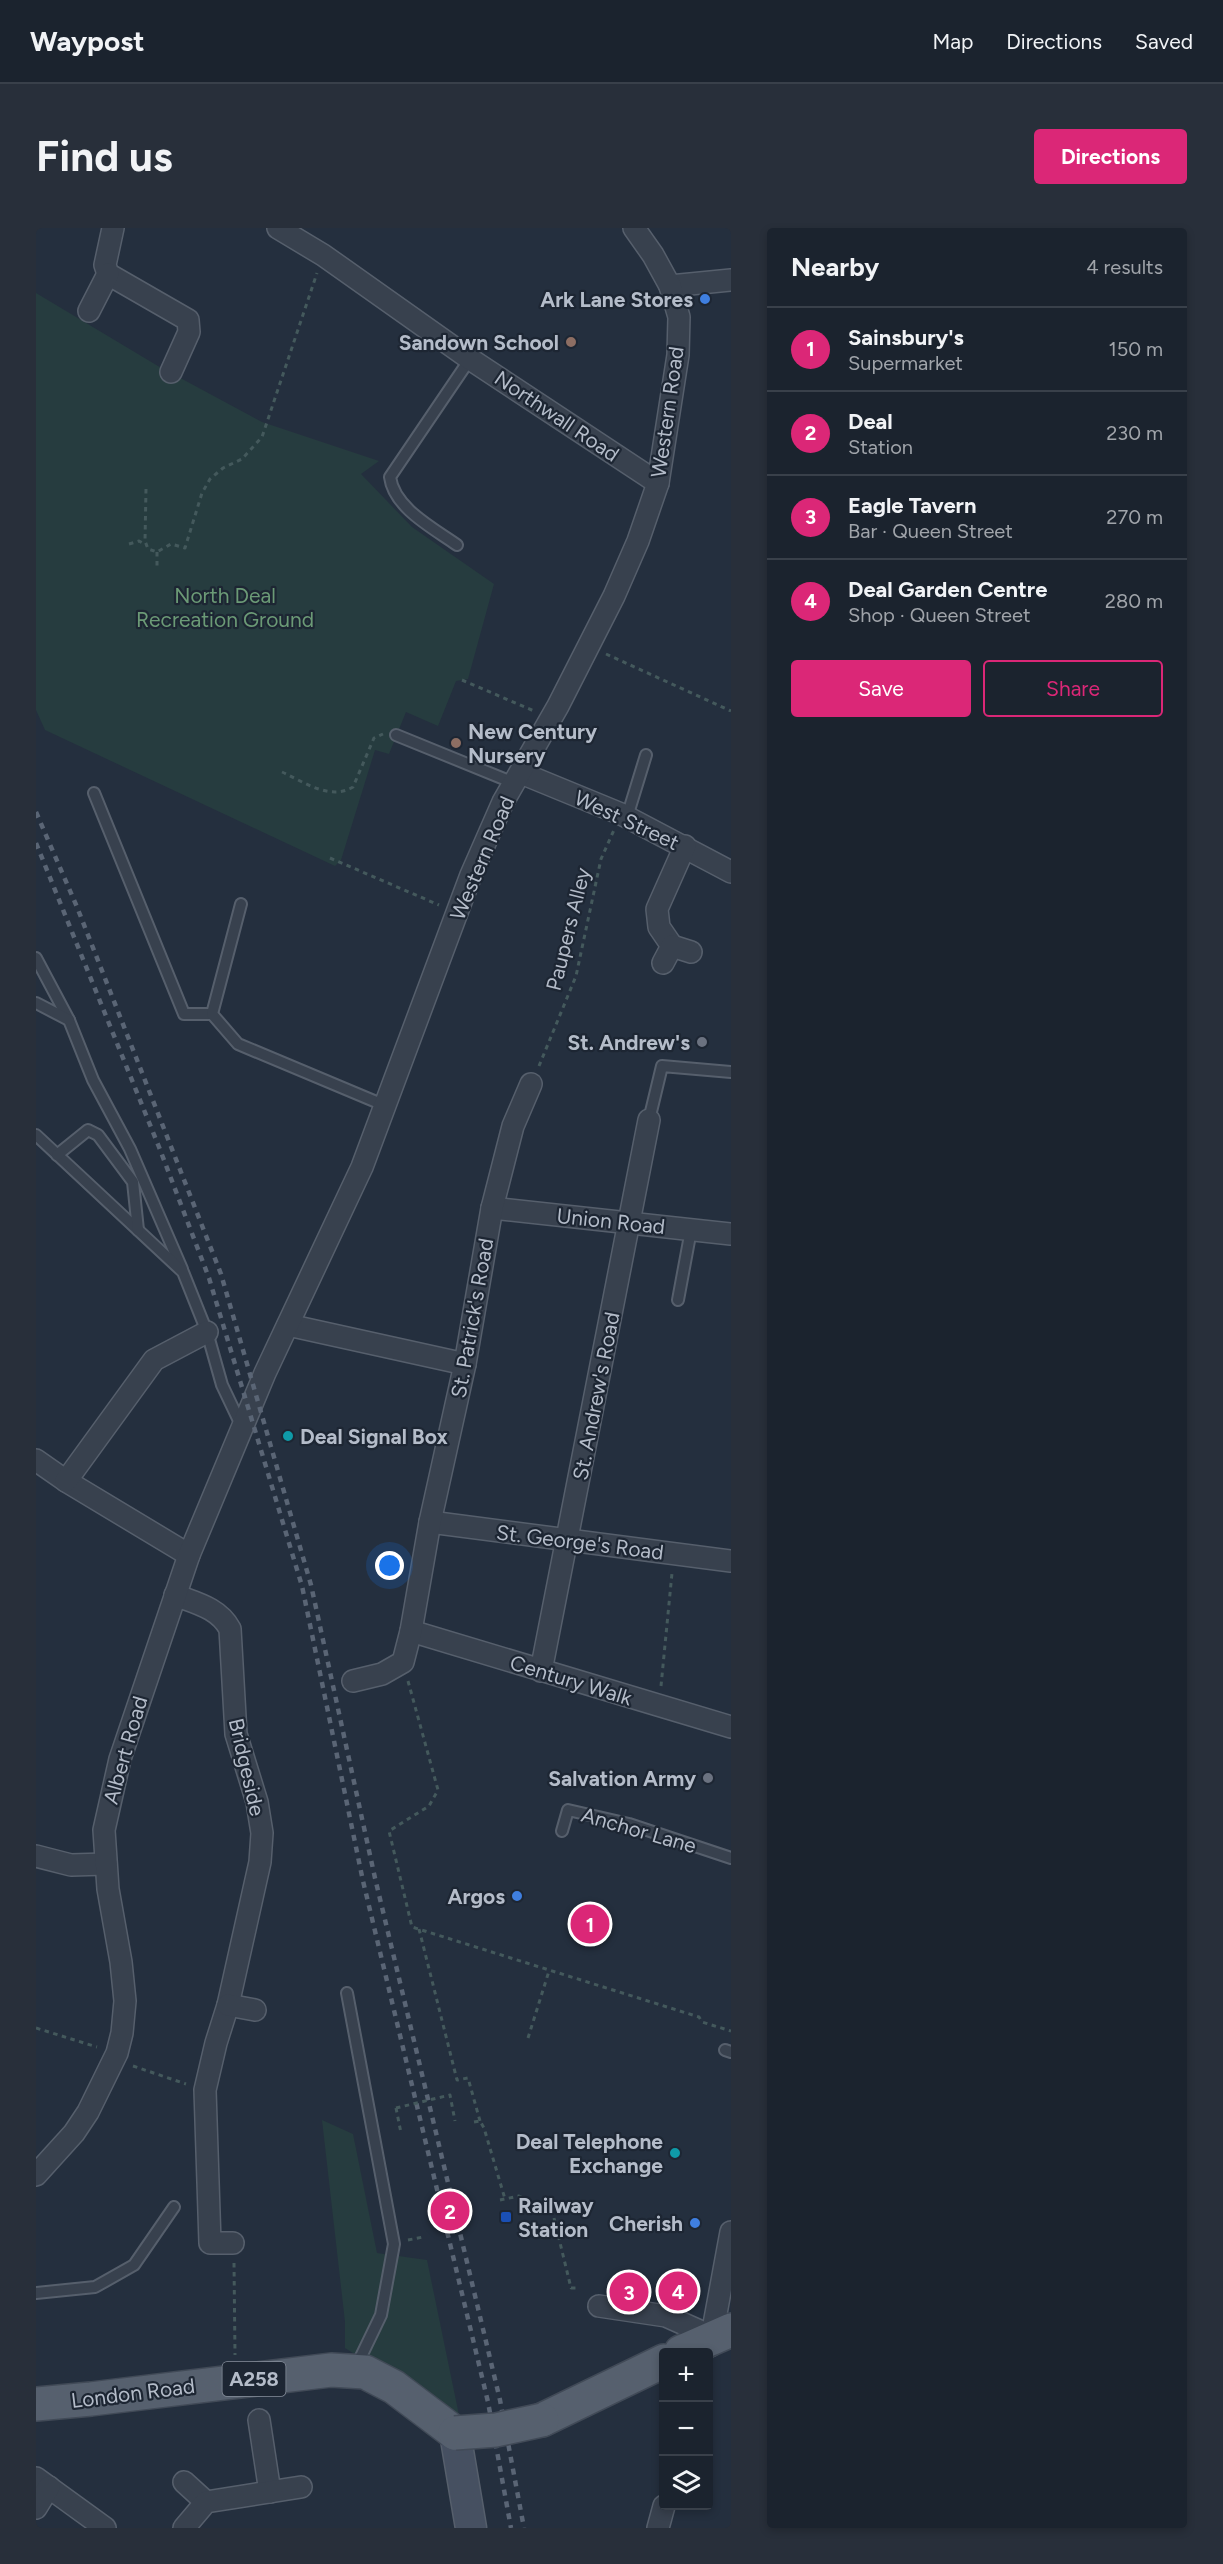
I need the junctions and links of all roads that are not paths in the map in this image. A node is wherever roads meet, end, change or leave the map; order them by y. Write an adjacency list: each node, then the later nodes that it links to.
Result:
1 (113, 228): 4 (street)
2 (279, 228): 8 (street, Northwall Road)
3 (634, 228): 6 (street, Western Road)
4 (108, 274): 7 (street); 9 (street)
5 (731, 280): 6 (street)
6 (670, 286): 10 (street, Western Road)
7 (88, 310)
8 (471, 358): 10 (street, Northwall Road); 11 (lane)
9 (171, 372)
10 (658, 483): 14 (street, Western Road)
11 (457, 545)
12 (396, 735): 14 (lane)
13 (646, 754): 16 (lane)
14 (518, 778): 16 (street, West Street); 27 (street, Western Road)
15 (94, 794): 23 (lane)
16 (624, 816): 17 (street, West Street)
17 (685, 846): 18 (street, West Street); 20 (street)
18 (731, 872)
19 (241, 904): 23 (lane)
20 (676, 954)
21 (36, 958): 24 (lane)
22 (36, 1003): 24 (lane)
23 (212, 1014): 27 (lane)
24 (69, 1020): 36 (lane)
25 (731, 1072): 28 (lane)
26 (531, 1084): 31 (street, St. Patrick's Road)
27 (386, 1106): 38 (street, Western Road)
28 (649, 1120): 32 (street, St. Andrew's Road)
29 (36, 1135): 30 (lane)
30 (57, 1155): 33 (lane); 33 (lane)
31 (492, 1208): 32 (street, Union Road); 40 (street, St. Patrick's Road)
32 (630, 1223): 34 (street, Union Road); 45 (street, St. Andrew's Road)
33 (138, 1230): 36 (lane)
34 (691, 1230): 35 (street, Union Road); 37 (lane)
35 (731, 1234)
36 (183, 1272): 39 (lane)
37 (678, 1300)
38 (288, 1325): 40 (street); 41 (street, Albert Road)
39 (207, 1332): 41 (lane); 43 (street)
40 (465, 1364): 44 (street, St. Patrick's Road)
41 (243, 1427): 46 (street, Albert Road)
42 (36, 1460): 43 (street)
43 (66, 1481): 46 (street)
44 (430, 1522): 45 (street, St. George's Road); 49 (street, St. Patrick's Road)
45 (568, 1540): 47 (street, St. George's Road); 50 (street, St. Andrew's Road)
46 (189, 1555): 48 (street, Albert Road)
47 (731, 1561)
48 (175, 1595): 56 (street, Albert Road); 58 (street, Bridgeside)
49 (411, 1631): 50 (street, Century Walk); 51 (street, St. Patrick's Road)
50 (542, 1671): 52 (street, Century Walk)
51 (353, 1681)
52 (731, 1727)
53 (562, 1830): 55 (lane, Anchor Lane)
54 (36, 1856): 56 (street)
55 (731, 1857)
56 (106, 1864): 60 (street, Albert Road)
57 (347, 1993): 69 (lane)
58 (228, 2006): 59 (street); 63 (street, Bridgeside)
59 (255, 2010)
60 (36, 2175)
61 (174, 2207): 64 (lane)
62 (731, 2232): 66 (street)
63 (233, 2243)
64 (36, 2293)
65 (599, 2306): 66 (street)
66 (717, 2340): 67 (main road)
67 (693, 2348)
68 (659, 2363): 72 (main road, bridge)
69 (354, 2372): 70 (main road, London Road / A258); 72 (main road, London Road / A258)
70 (36, 2403)
71 (259, 2420): 76 (street)
72 (455, 2433): 82 (street)
73 (43, 2482): 78 (street); 80 (street)
74 (184, 2482): 77 (street)
75 (301, 2487): 76 (street)
76 (270, 2492): 77 (street)
77 (206, 2502): 81 (street)
78 (36, 2508)
79 (663, 2510): 83 (street)
80 (105, 2528)
81 (184, 2528)
82 (471, 2528)
83 (658, 2528)

